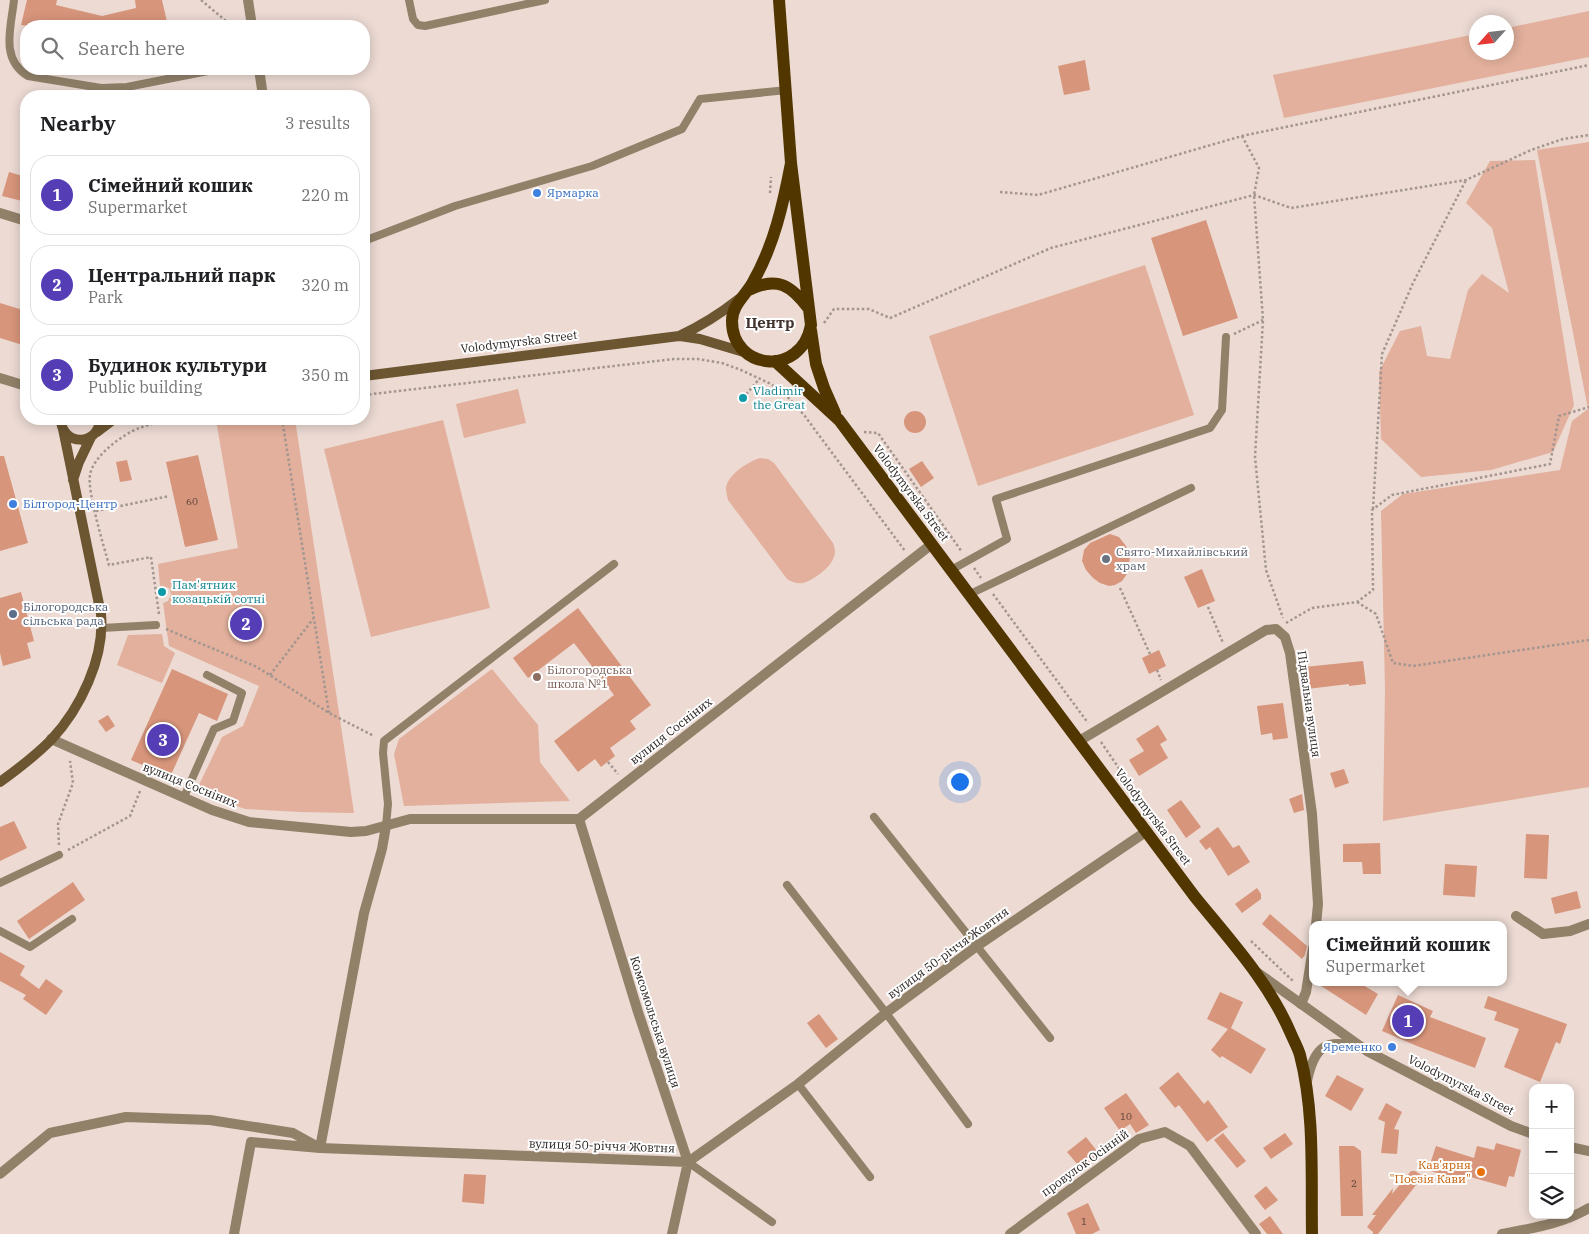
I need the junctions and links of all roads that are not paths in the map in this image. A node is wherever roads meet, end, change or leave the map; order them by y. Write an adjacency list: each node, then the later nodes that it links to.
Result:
1 (14, 0): 7 (lane)
2 (248, 0): 6 (street)
3 (409, 0): 4 (lane)
4 (545, 0)
5 (779, 0): 12 (main road)
6 (251, 20)
7 (20, 71)
8 (26, 75): 9 (lane)
9 (188, 75)
10 (260, 75): 11 (street)
11 (262, 90)
12 (787, 90): 13 (main road); 16 (lane)
13 (791, 163): 17 (main road); 18 (main road)
14 (0, 213): 15 (street)
15 (20, 219)
16 (370, 239)
17 (744, 294): 18 (main road); 20 (main road); 22 (main road)
18 (809, 309): 19 (main road)
19 (817, 326): 23 (main road); 27 (main road, Volodymyrska Street)
20 (679, 336): 22 (main road); 24 (main road, Volodymyrska Street)
21 (1226, 338): 37 (lane)
22 (747, 353): 23 (main road)
23 (776, 361): 27 (main road, Volodymyrska Street)
24 (370, 375)
25 (0, 378): 26 (street)
26 (20, 384)
27 (838, 420): 35 (main road, Volodymyrska Street)
28 (62, 425): 32 (main road)
29 (62, 425): 33 (main road)
30 (99, 425): 32 (main road)
31 (106, 425): 32 (main road)
32 (94, 435): 33 (main road)
33 (73, 481): 40 (main road)
34 (1191, 488): 38 (lane)
35 (932, 544): 37 (main road, Volodymyrska Street); 47 (street, вулиця Сосніних)
36 (614, 564): 48 (lane)
37 (951, 570): 38 (main road, Volodymyrska Street)
38 (970, 594): 43 (main road, Volodymyrska Street)
39 (156, 625): 40 (lane)
40 (102, 628): 42 (main road)
41 (207, 675): 45 (lane)
42 (51, 739): 44 (main road); 45 (street, вулиця Сосніних)
43 (1079, 740): 49 (main road, Volodymyrska Street); 55 (street, Підвальна вулиця)
44 (0, 782)
45 (184, 798): 48 (street, вулиця Сосніних)
46 (874, 817): 58 (lane)
47 (579, 819): 48 (street, вулиця Сосніних); 72 (street, Комсомольська вулиця)
48 (386, 826): 70 (street)
49 (1147, 831): 58 (street, вулиця 50-річчя Жовтня); 59 (main road, Volodymyrska Street)
50 (59, 855): 51 (lane)
51 (0, 883)
52 (787, 885): 62 (lane)
53 (1516, 916): 56 (street)
54 (72, 919): 57 (lane)
55 (1316, 921)
56 (1589, 924)
57 (0, 931)
58 (977, 946): 62 (street, вулиця 50-річчя Жовтня); 63 (lane)
59 (1255, 970): 61 (street, Volodymyrska Street); 66 (main road)
60 (1309, 973): 61 (street)
61 (1301, 1004): 64 (street, Volodymyrska Street)
62 (886, 1014): 65 (street, вулиця 50-річчя Жовтня); 67 (lane)
63 (1050, 1038)
64 (1364, 1049): 66 (street); 68 (street, Volodymyrska Street)
65 (798, 1084): 72 (street, вулиця 50-річчя Жовтня); 74 (lane)
66 (1306, 1086): 81 (main road)
67 (968, 1124)
68 (1529, 1133)
69 (1574, 1147): 71 (street)
70 (320, 1148): 72 (street, вулиця 50-річчя Жовтня); 73 (street, вулиця 50-річчя Жовтня); 77 (street)
71 (1589, 1151)
72 (688, 1162): 76 (lane); 78 (street)
73 (0, 1174)
74 (870, 1177)
75 (1589, 1208): 82 (street)
76 (772, 1222)
77 (234, 1234)
78 (672, 1234)
79 (1010, 1234): 80 (street, провулок Осінній)
80 (1256, 1234)
81 (1312, 1234)
82 (1502, 1234)

